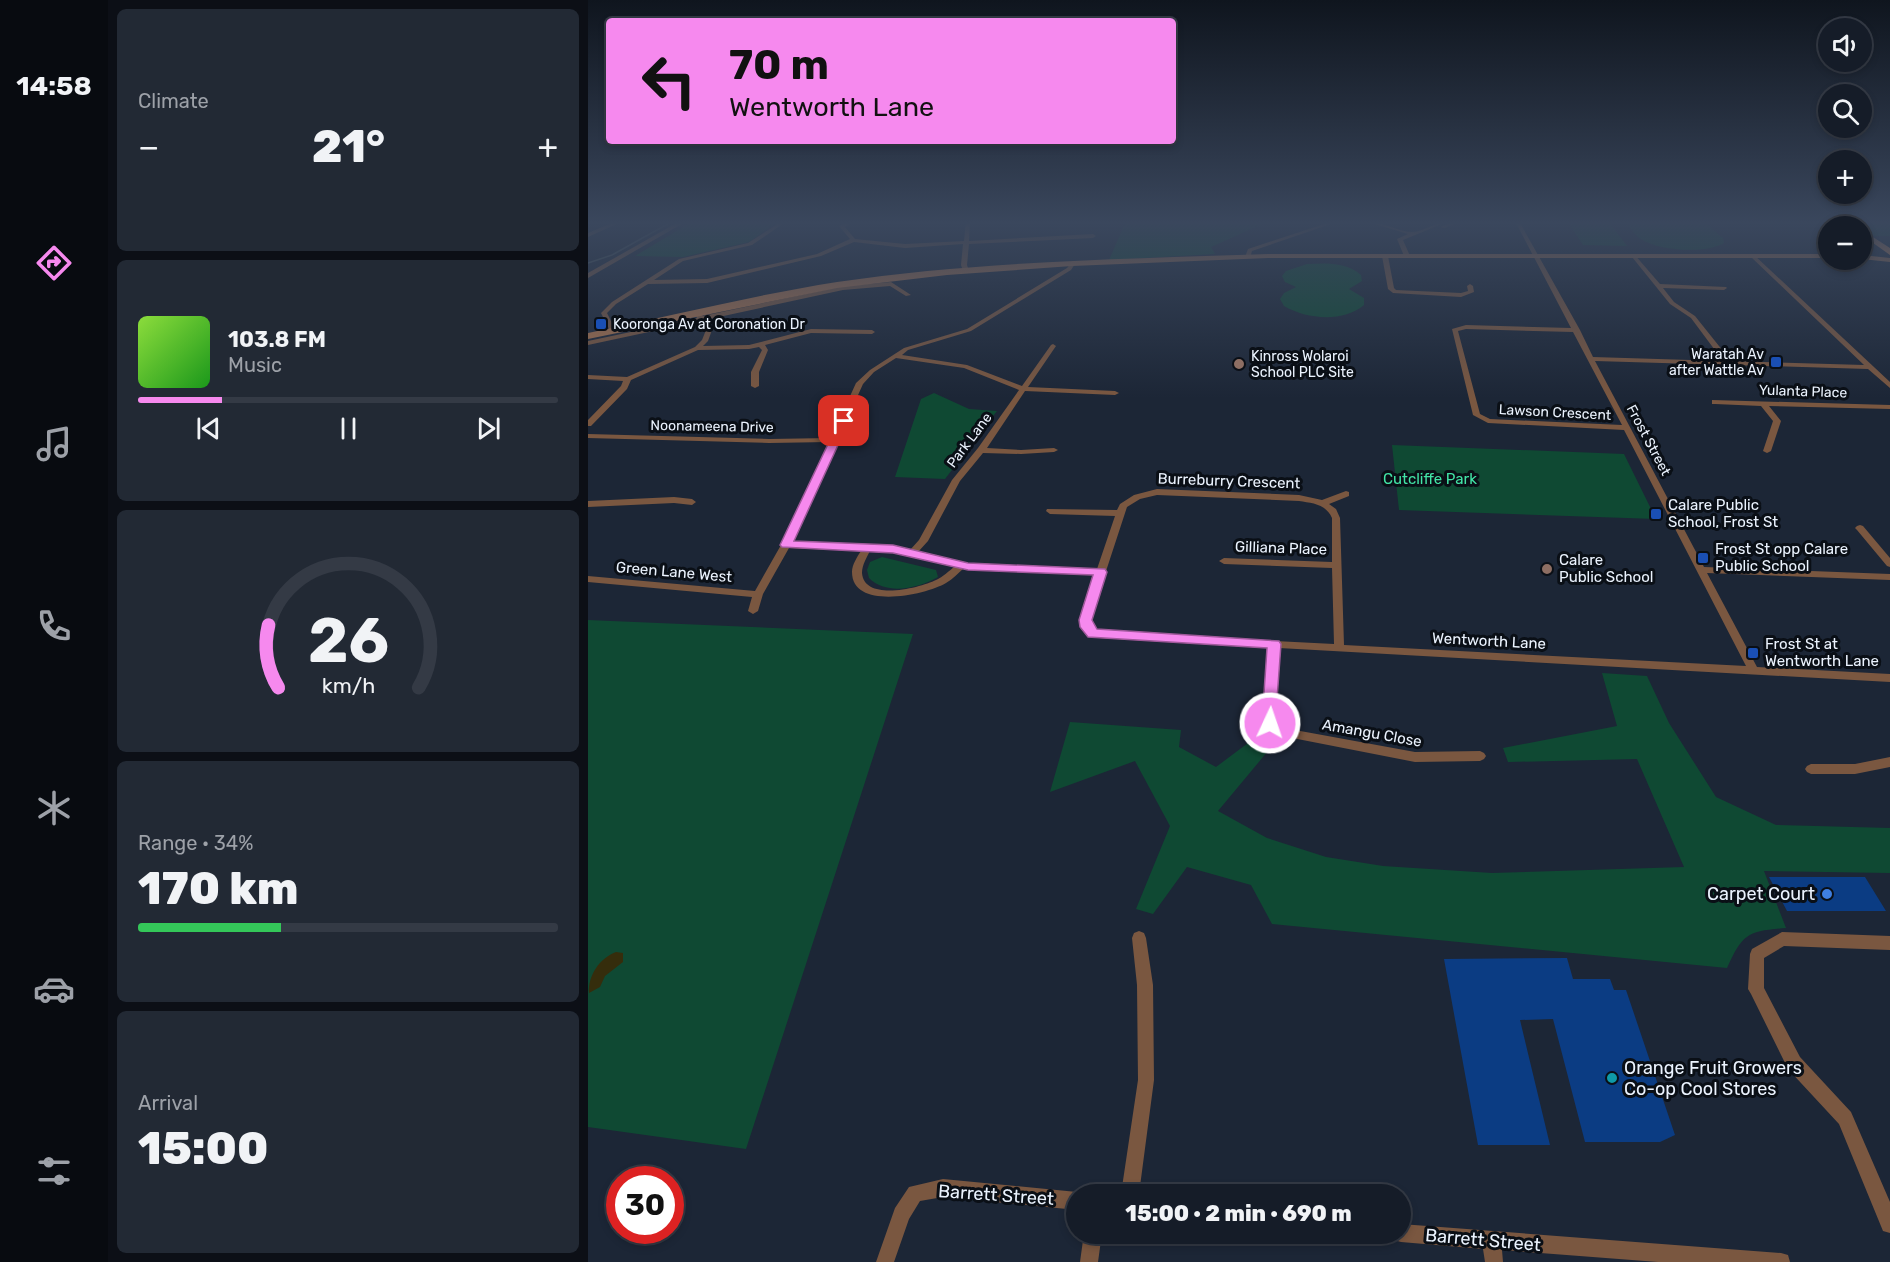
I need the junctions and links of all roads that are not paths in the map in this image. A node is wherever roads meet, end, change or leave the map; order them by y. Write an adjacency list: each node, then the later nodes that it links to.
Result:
1 (650, 280): 9 (street)
2 (712, 280): 9 (street)
3 (884, 280): 14 (main road)
4 (1051, 280): 23 (street)
5 (1389, 280): 10 (street)
6 (1550, 280): 15 (street, Frost Street)
7 (1653, 280): 11 (street)
8 (1778, 280): 26 (street)
9 (647, 282): 16 (street)
10 (1470, 286)
11 (1658, 286): 12 (street); 25 (street)
12 (1724, 288)
13 (908, 295): 14 (street)
14 (699, 316): 16 (main road); 19 (street); 22 (street)
15 (1577, 330): 24 (street, Frost Street); 37 (street, Lawson Crescent)
16 (613, 331): 18 (main road)
17 (872, 332): 20 (street)
18 (588, 336)
19 (588, 343)
20 (761, 345): 22 (street); 29 (street)
21 (1053, 346): 31 (street, Park Lane)
22 (697, 348): 28 (street)
23 (896, 356): 31 (street); 39 (street)
24 (1592, 359): 25 (street); 37 (street, Frost Street)
25 (1728, 362): 26 (street)
26 (1869, 367): 30 (street)
27 (588, 377): 28 (street)
28 (628, 379): 36 (street)
29 (755, 386)
30 (1890, 386)
31 (1022, 389): 32 (street); 40 (street, Park Lane)
32 (1114, 393)
33 (1715, 402): 34 (street, Yulanta Place)
34 (1763, 403): 35 (street, Yulanta Place); 42 (street)
35 (1890, 407)
36 (588, 424)
37 (1627, 428): 57 (street, Frost Street)
38 (588, 436): 39 (street, Noonameena Drive)
39 (835, 440): 50 (street)
40 (981, 450): 41 (street); 52 (street, Park Lane)
41 (1054, 450)
42 (1767, 451)
43 (1346, 494): 45 (street)
44 (692, 502): 46 (street)
45 (1323, 503): 48 (street, Burreburry Crescent); 55 (street)
46 (588, 504)
47 (1050, 511): 48 (street)
48 (1119, 513): 58 (street)
49 (1860, 528): 54 (street)
50 (786, 545): 51 (street); 61 (street)
51 (867, 548): 52 (street); 56 (street)
52 (913, 552): 56 (street)
53 (1224, 561): 55 (street, Gilliana Place)
54 (1890, 564)
55 (1337, 565): 64 (street)
56 (961, 566): 58 (street)
57 (1702, 570): 59 (street); 65 (street, Frost Street)
58 (1101, 572): 63 (street, Wentworth Lane)
59 (1890, 577)
60 (588, 579): 61 (street, Green Lane West)
61 (758, 594): 62 (street)
62 (753, 611)
63 (1274, 644): 64 (street, Wentworth Lane); 67 (street, Amangu Close)
64 (1338, 647): 65 (street, Wentworth Lane)
65 (1753, 670): 66 (street, Wentworth Lane)
66 (1890, 678)
67 (1480, 756)
68 (1890, 762): 69 (street)
69 (1811, 769)
70 (1139, 938): 72 (street)
71 (1890, 943): 74 (street)
72 (1131, 1184)
73 (1066, 1200): 78 (street, Barrett Street)
74 (1890, 1224)
75 (1411, 1234): 76 (street, Barrett Street)
76 (1492, 1241): 80 (street); 81 (street, Barrett Street)
77 (1091, 1244): 79 (street)
78 (885, 1262)
79 (1089, 1262)
80 (1494, 1262)
81 (1781, 1262)

